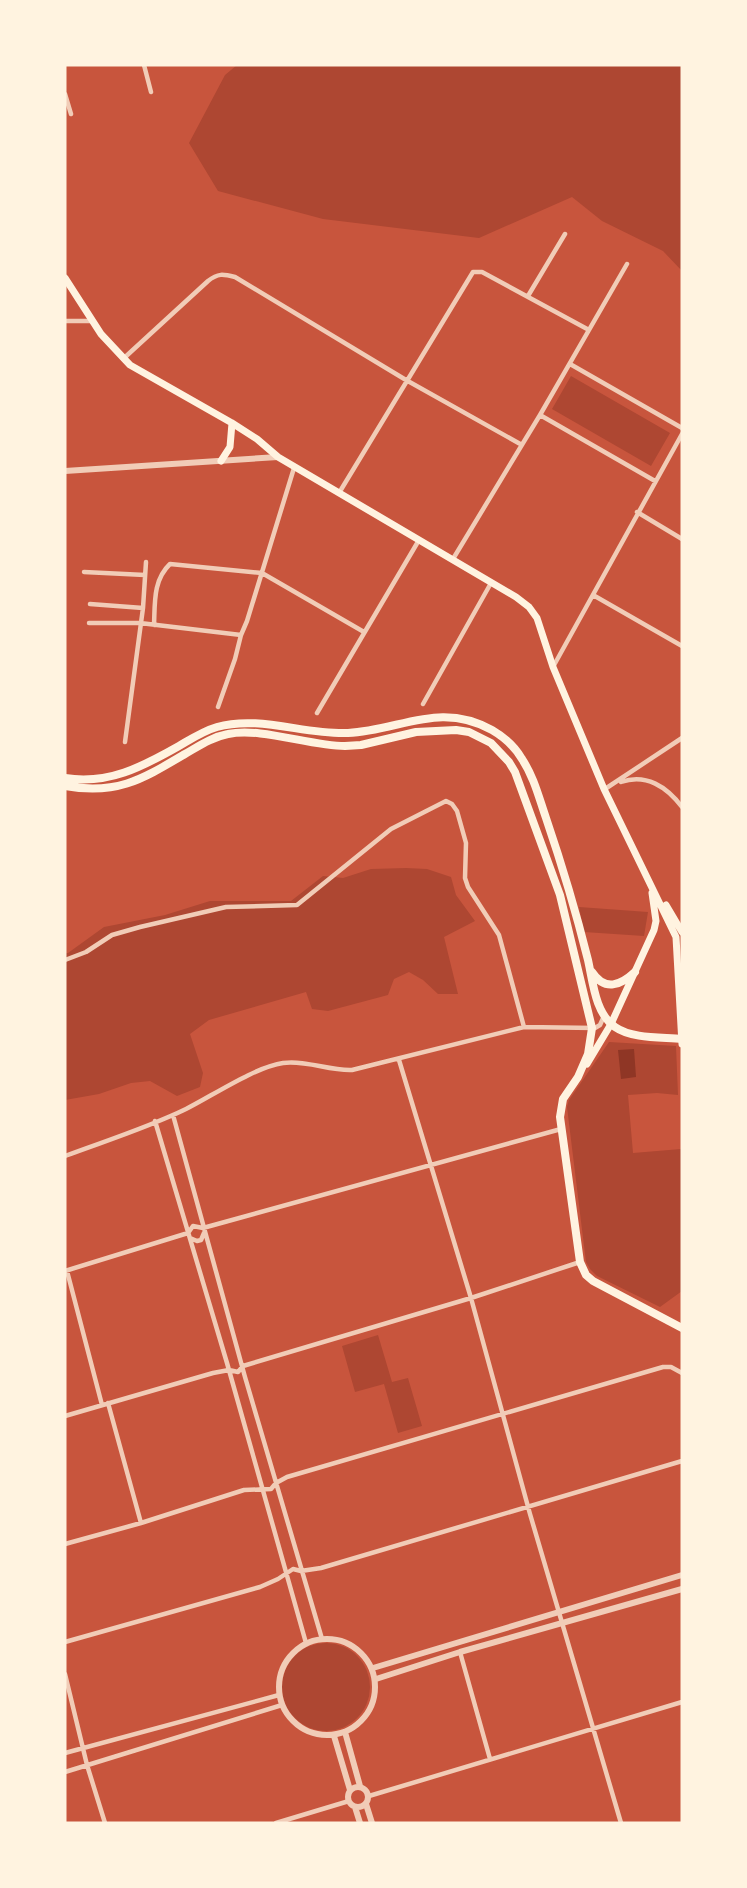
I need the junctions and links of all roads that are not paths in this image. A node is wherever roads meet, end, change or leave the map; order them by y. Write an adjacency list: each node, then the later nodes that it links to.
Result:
1 (144, 65): 2 (street)
2 (151, 92)
3 (65, 94): 4 (street)
4 (71, 114)
5 (565, 234): 8 (street)
6 (627, 264): 11 (street)
7 (65, 278): 10 (main road)
8 (527, 296): 11 (street); 14 (street)
9 (65, 321): 10 (street)
10 (92, 321): 12 (main road)
11 (589, 330): 13 (street)
12 (123, 359): 14 (street); 16 (main road)
13 (570, 363): 15 (street); 17 (street)
14 (407, 380): 19 (street); 25 (street)
15 (540, 415): 19 (street); 24 (street)
16 (232, 423): 20 (main road); 21 (main road)
17 (682, 428)
18 (682, 434): 24 (street)
19 (522, 445): 29 (street)
20 (278, 457): 21 (street); 22 (main road)
21 (221, 461): 23 (street)
22 (295, 467): 25 (main road); 32 (street)
23 (65, 471)
24 (655, 481): 26 (street)
25 (339, 493): 28 (main road)
26 (637, 512): 27 (street); 35 (street)
27 (682, 539)
28 (419, 540): 29 (main road); 41 (street)
29 (453, 559): 34 (main road)
30 (146, 562): 33 (street)
31 (84, 572): 33 (street)
32 (262, 573): 40 (street); 41 (street); 42 (street)
33 (145, 575): 37 (street)
34 (491, 583): 44 (main road); 45 (street)
35 (593, 595): 43 (street); 44 (street)
36 (90, 604): 37 (street)
37 (143, 608): 39 (street)
38 (89, 623): 39 (street)
39 (140, 623): 40 (street); 49 (street)
40 (154, 625): 42 (street)
41 (364, 632): 47 (street)
42 (241, 635): 46 (street)
43 (682, 646)
44 (553, 667): 52 (main road)
45 (423, 704)
46 (218, 707)
47 (317, 713)
48 (682, 738): 52 (street)
49 (125, 742)
50 (65, 778): 57 (main road)
51 (65, 786): 62 (main road)
52 (604, 789): 53 (street); 54 (main road)
53 (682, 807)
54 (649, 882): 55 (main road); 58 (main road); 63 (main road)
55 (682, 932)
56 (65, 960): 61 (street)
57 (589, 964): 58 (main road); 59 (main road)
58 (635, 972): 60 (main road)
59 (604, 1015): 60 (main road); 62 (street)
60 (611, 1024): 63 (main road); 65 (main road)
61 (524, 1027): 62 (street); 64 (street)
62 (593, 1028): 65 (main road)
63 (682, 1040)
64 (399, 1060): 66 (street); 70 (street)
65 (578, 1077): 68 (main road)
66 (173, 1115): 67 (street); 71 (street)
67 (155, 1121): 69 (street); 72 (street)
68 (561, 1129): 70 (street); 73 (main road)
69 (65, 1156)
70 (431, 1166): 71 (street); 75 (street)
71 (204, 1230): 72 (street); 72 (street); 78 (street)
72 (189, 1235): 74 (street); 77 (street)
73 (580, 1262): 75 (street); 76 (main road)
74 (66, 1271): 82 (street)
75 (471, 1298): 78 (street); 84 (street)
76 (682, 1328)
77 (228, 1363): 78 (street); 79 (street)
78 (242, 1363): 79 (street); 87 (street)
79 (229, 1370): 81 (street); 88 (street)
80 (682, 1373): 84 (street)
81 (108, 1403): 82 (street); 92 (street)
82 (102, 1405): 85 (street)
83 (65, 1407): 85 (street)
84 (502, 1413): 89 (street); 91 (street)
85 (66, 1416)
86 (682, 1461): 91 (street)
87 (274, 1476): 88 (street); 89 (street)
88 (260, 1479): 90 (street)
89 (276, 1483): 90 (street); 95 (street)
90 (262, 1488): 92 (street); 94 (street)
91 (529, 1506): 95 (street); 99 (street)
92 (141, 1523): 93 (street)
93 (65, 1544)
94 (287, 1574): 95 (street); 97 (street); 102 (street)
95 (302, 1574): 97 (street); 101 (street)
96 (682, 1575): 99 (street)
97 (289, 1582): 103 (street)
98 (682, 1589): 100 (street)
99 (559, 1612): 100 (street); 105 (street)
100 (562, 1624): 104 (street); 111 (street)
101 (322, 1639): 103 (street); 105 (street)
102 (65, 1642)
103 (306, 1643): 108 (street)
104 (460, 1652): 107 (street); 116 (street)
105 (373, 1668): 107 (street)
106 (65, 1674): 114 (street)
107 (376, 1679): 112 (street)
108 (279, 1695): 110 (street); 114 (street)
109 (682, 1702): 111 (street)
110 (282, 1705): 113 (street); 117 (street)
111 (594, 1727): 116 (street); 129 (street)
112 (345, 1732): 113 (street); 119 (street)
113 (334, 1736): 120 (street)
114 (83, 1748): 115 (street); 117 (street)
115 (65, 1753)
116 (490, 1759): 121 (street)
117 (87, 1765): 118 (street); 125 (street)
118 (65, 1772)
119 (360, 1786): 120 (street); 121 (street)
120 (350, 1790): 122 (street)
121 (369, 1796): 123 (street)
122 (349, 1801): 124 (street); 126 (street)
123 (366, 1804): 124 (street); 128 (street)
124 (355, 1807): 127 (street)
125 (105, 1823)
126 (276, 1823)
127 (360, 1823)
128 (372, 1823)
129 (621, 1823)

